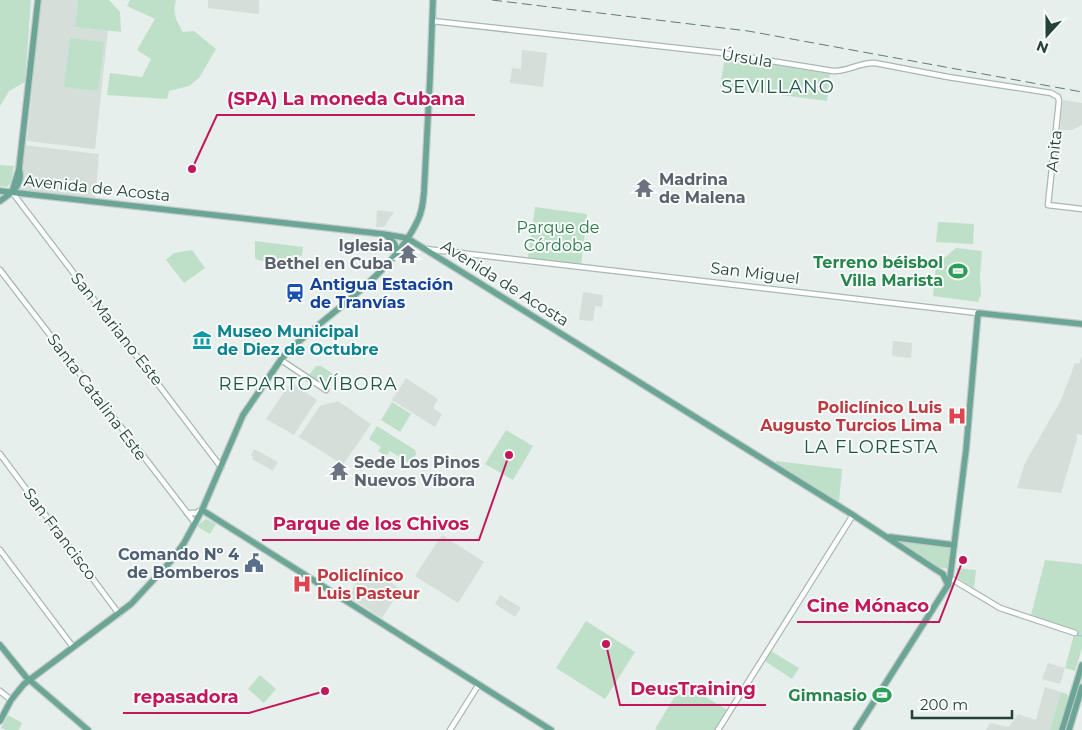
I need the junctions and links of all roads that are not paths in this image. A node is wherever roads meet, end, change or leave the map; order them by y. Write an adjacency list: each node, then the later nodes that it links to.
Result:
1 (38, 0): 6 (main road)
2 (433, 0): 3 (main road)
3 (432, 21): 4 (street, Úrsula); 10 (main road)
4 (1058, 97): 8 (street, Anita)
5 (0, 191): 6 (main road, Avenida de Acosta)
6 (12, 192): 7 (main road); 9 (main road, Avenida de Acosta); 19 (street, San Mariano Este)
7 (0, 201)
8 (1082, 209)
9 (386, 235): 10 (main road, Avenida de Acosta); 12 (main road)
10 (406, 238): 11 (main road, Avenida de Acosta); 12 (main road)
11 (424, 249): 14 (street, San Miguel); 22 (main road, Avenida de Acosta)
12 (398, 251): 16 (main road)
13 (0, 270): 21 (street, Santa Catalina Este)
14 (978, 313): 15 (main road, San Miguel); 26 (main road)
15 (1082, 324)
16 (281, 360): 17 (street); 19 (main road)
17 (326, 390)
18 (0, 454): 31 (street, San Francisco)
19 (222, 467): 20 (main road)
20 (202, 510): 21 (street); 23 (main road); 24 (main road)
21 (187, 513): 24 (street, Santa Catalina Este)
22 (853, 515): 25 (main road, Avenida de Acosta); 45 (street)
23 (214, 517): 24 (main road); 37 (main road)
24 (196, 521): 31 (main road)
25 (886, 537): 26 (main road); 28 (main road, Avenida de Acosta)
26 (954, 545): 29 (main road)
27 (0, 550): 34 (street)
28 (935, 569): 29 (main road, Avenida de Acosta); 30 (main road, Avenida de Acosta)
29 (952, 570): 30 (main road)
30 (949, 581): 32 (street, Avenida de Acosta); 46 (main road)
31 (119, 614): 34 (main road)
32 (1075, 633)
33 (0, 645): 36 (main road)
34 (73, 647): 36 (main road)
35 (1082, 665): 47 (main road)
36 (29, 680): 40 (main road); 42 (main road)
37 (479, 684): 43 (street); 44 (main road)
38 (1082, 687): 48 (main road)
39 (0, 691): 40 (street)
40 (11, 700): 41 (main road)
41 (0, 721)
42 (88, 730)
43 (450, 730)
44 (551, 730)
45 (718, 730)
46 (856, 730)
47 (1062, 730)
48 (1068, 730)

